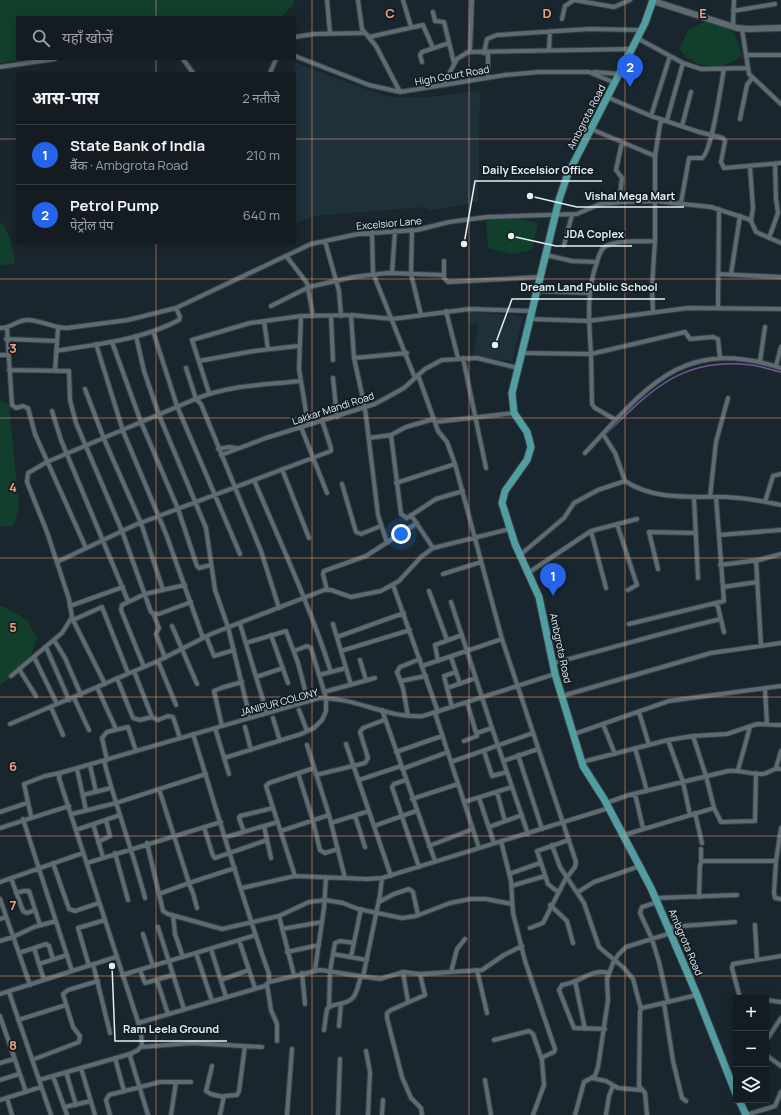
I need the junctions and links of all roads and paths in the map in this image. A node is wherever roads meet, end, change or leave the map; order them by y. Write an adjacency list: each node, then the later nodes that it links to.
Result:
1 (327, 0): 18 (street)
2 (358, 0): 19 (street)
3 (403, 0): 13 (street)
4 (472, 0): 27 (street)
5 (630, 0): 11 (street)
6 (653, 0): 12 (street); 16 (main road, Ambgrota Road)
7 (734, 0): 9 (street)
8 (775, 4): 9 (street)
9 (733, 11): 12 (street)
10 (433, 12): 23 (street)
11 (562, 19)
12 (733, 26): 15 (street)
13 (411, 27): 20 (street); 24 (street)
14 (781, 28): 15 (street)
15 (742, 29): 29 (street)
16 (642, 30): 17 (street); 22 (main road, Ambgrota Road)
17 (550, 32): 26 (street); 28 (street)
18 (330, 33): 19 (street); 21 (street)
19 (364, 33): 20 (street)
20 (369, 37): 50 (street)
21 (296, 38)
22 (637, 38): 25 (main road, Ambgrota Road); 32 (street)
23 (449, 43): 24 (street); 37 (street)
24 (433, 48): 36 (street)
25 (632, 49): 26 (street); 45 (main road, Ambgrota Road)
26 (550, 50): 28 (street)
27 (470, 52): 28 (street); 37 (street)
28 (486, 53): 46 (street)
29 (746, 55): 30 (street); 40 (street)
30 (781, 55)
31 (296, 56): 50 (street, High Court Road)
32 (670, 56): 38 (street); 54 (street)
33 (48, 60): 39 (street)
34 (184, 60): 42 (street)
35 (276, 60): 43 (street)
36 (422, 62)
37 (454, 63): 49 (street)
38 (683, 63): 41 (street); 57 (street)
39 (0, 67)
40 (748, 68): 41 (street); 47 (street)
41 (724, 69): 60 (street)
42 (192, 72)
43 (270, 72)
44 (589, 72): 45 (street); 46 (street, High Court Road); 48 (street, High Court Road)
45 (619, 74): 48 (main road, Ambgrota Road)
46 (488, 77): 49 (street, High Court Road)
47 (752, 78): 53 (street); 55 (street)
48 (615, 83): 52 (main road, Ambgrota Road)
49 (443, 85): 50 (street, High Court Road)
50 (400, 92)
51 (692, 92): 58 (street)
52 (607, 97): 54 (street); 59 (main road, Ambgrota Road)
53 (781, 104)
54 (652, 116): 56 (street)
55 (740, 118)
56 (661, 119): 57 (street); 62 (street)
57 (667, 120): 58 (street)
58 (682, 126): 60 (street)
59 (590, 129): 61 (street); 70 (main road, Ambgrota Road)
60 (712, 135): 65 (street); 68 (street)
61 (622, 142): 62 (street); 67 (street)
62 (655, 156): 66 (street)
63 (781, 163): 64 (street)
64 (775, 164): 65 (street); 74 (street)
65 (750, 167): 73 (street)
66 (655, 201): 67 (street); 68 (street); 81 (street)
67 (620, 202): 71 (street)
68 (681, 203): 69 (street)
69 (719, 209): 72 (street); 91 (street)
70 (556, 214): 71 (street, Excelsior Lane); 76 (street, Excelsior Lane); 84 (main road, Ambgrota Road)
71 (572, 215): 83 (street)
72 (740, 216): 73 (street); 92 (street)
73 (751, 221): 79 (street)
74 (775, 223): 75 (street); 79 (street)
75 (781, 223)
76 (412, 230): 77 (street, Excelsior Lane); 90 (street)
77 (395, 231): 78 (street, Excelsior Lane); 89 (street)
78 (372, 232): 80 (street, Excelsior Lane); 88 (street)
79 (769, 238): 82 (street)
80 (325, 240): 85 (street, Excelsior Lane); 96 (street)
81 (655, 241): 87 (street); 106 (street)
82 (781, 243)
83 (564, 245)
84 (546, 255): 87 (street); 94 (main road, Ambgrota Road)
85 (287, 257): 97 (street); 101 (street, Excelsior Lane)
86 (444, 261): 93 (street)
87 (597, 262): 99 (street)
88 (373, 273): 89 (street); 96 (street); 113 (street)
89 (392, 273): 90 (street)
90 (411, 274): 93 (street); 108 (street)
91 (718, 274): 92 (street); 102 (street)
92 (731, 274): 95 (street)
93 (444, 275): 94 (street)
94 (540, 277): 98 (main road, Ambgrota Road)
95 (781, 277)
96 (337, 280): 97 (street); 112 (street)
97 (309, 287): 100 (street); 110 (street)
98 (537, 291): 99 (street); 105 (main road, Ambgrota Road)
99 (590, 293): 116 (street)
100 (272, 306)
101 (176, 308): 120 (street, Excelsior Lane); 121 (street)
102 (718, 308): 103 (street); 106 (street)
103 (781, 309)
104 (446, 311): 105 (street); 108 (street); 137 (street)
105 (532, 311): 114 (main road, Ambgrota Road)
106 (653, 312): 116 (street)
107 (351, 315): 112 (street); 113 (street); 136 (street)
108 (421, 315): 113 (street)
109 (300, 316): 110 (street); 115 (street); 127 (street)
110 (313, 316): 111 (street)
111 (331, 316): 112 (street); 139 (street)
112 (341, 316)
113 (393, 319): 131 (street)
114 (530, 319): 116 (street); 132 (main road, Ambgrota Road)
115 (264, 321): 129 (street); 140 (street)
116 (588, 321): 133 (street)
117 (765, 327): 141 (street)
118 (0, 328): 119 (street)
119 (7, 328): 120 (street); 123 (street)
120 (58, 328): 124 (street)
121 (153, 331): 122 (street); 155 (street)
122 (136, 336): 125 (street); 159 (street)
123 (6, 339): 124 (street); 135 (street)
124 (57, 341): 130 (street)
125 (112, 342): 126 (street); 165 (street)
126 (96, 344): 130 (street); 168 (street)
127 (298, 346): 129 (street); 150 (street)
128 (781, 347): 142 (street)
129 (268, 349): 140 (street)
130 (56, 351): 147 (street)
131 (407, 353): 136 (street); 148 (street)
132 (521, 353): 133 (street); 144 (main road, Ambgrota Road)
133 (591, 354): 138 (street); 164 (street)
134 (0, 355): 135 (street)
135 (8, 355): 146 (street)
136 (354, 358): 156 (street)
137 (460, 358): 144 (street, Lakkar Mandi Road); 148 (street, Lakkar Mandi Road); 161 (street)
138 (720, 358): 141 (street); 164 (street)
139 (333, 360)
140 (199, 361): 152 (street)
141 (760, 361): 142 (street)
142 (776, 366): 145 (street)
143 (186, 368): 154 (street)
144 (518, 368): 158 (main road, Ambgrota Road)
145 (781, 368)
146 (9, 370): 147 (street); 180 (street)
147 (55, 371): 173 (street)
148 (417, 377): 156 (street, Lakkar Mandi Road); 163 (street)
149 (333, 378): 160 (street)
150 (300, 381): 152 (street); 166 (street)
151 (85, 389): 172 (street)
152 (208, 393): 154 (street)
153 (728, 398): 193 (street)
154 (196, 399): 155 (street); 175 (street)
155 (177, 406): 159 (street); 192 (street)
156 (365, 408): 160 (street, Lakkar Mandi Road); 171 (street)
157 (52, 411): 177 (street)
158 (514, 413): 161 (street); 207 (main road, Ambgrota Road)
159 (159, 415): 165 (street); 197 (street)
160 (337, 417): 162 (street, Lakkar Mandi Road)
161 (474, 417): 163 (street); 182 (street)
162 (322, 420): 166 (street, Lakkar Mandi Road); 179 (street)
163 (434, 420): 170 (street); 181 (street)
164 (616, 420): 169 (street)
165 (141, 422): 168 (street); 199 (street)
166 (308, 424): 167 (street, Lakkar Mandi Road)
167 (301, 427): 174 (street, Lakkar Mandi Road); 179 (street)
168 (123, 431): 172 (street); 200 (street)
169 (603, 434): 176 (street); 186 (street)
170 (391, 435): 171 (street); 187 (street)
171 (369, 438): 206 (street)
172 (104, 439): 173 (street); 203 (street)
173 (85, 447): 177 (street); 209 (street)
174 (236, 448): 175 (street); 178 (street)
175 (218, 449): 178 (street)
176 (585, 453)
177 (67, 454): 180 (street); 215 (street)
178 (221, 455): 189 (street)
179 (312, 457): 183 (street); 191 (street)
180 (47, 462): 217 (street); 223 (street)
181 (455, 464): 187 (street); 190 (street)
182 (486, 468)
183 (282, 469): 185 (street); 213 (street)
184 (781, 474): 196 (street)
185 (254, 480): 189 (street); 242 (street)
186 (625, 481): 195 (street); 221 (street)
187 (396, 483): 201 (street)
188 (342, 484): 206 (street)
189 (234, 488): 192 (street); 248 (street)
190 (463, 491): 201 (street); 214 (street)
191 (327, 493)
192 (214, 496): 197 (street); 219 (street)
193 (710, 497): 194 (street); 195 (street)
194 (716, 497): 196 (street); 212 (street)
195 (694, 498): 211 (street)
196 (765, 502): 198 (street)
197 (196, 503): 199 (street); 225 (street)
198 (781, 505)
199 (178, 509): 200 (street); 225 (street)
200 (159, 516): 203 (street); 232 (street)
201 (411, 516): 204 (street)
202 (637, 519): 205 (street)
203 (141, 523): 209 (street); 237 (street)
204 (417, 523): 216 (street); 218 (street)
205 (617, 524): 210 (street); 239 (street)
206 (381, 526): 216 (street)
207 (510, 529): 214 (street); 221 (main road, Ambgrota Road)
208 (781, 530): 212 (street)
209 (122, 531): 215 (street); 241 (street)
210 (592, 531): 228 (street); 236 (street)
211 (696, 533): 227 (street); 230 (street)
212 (719, 535): 226 (street)
213 (309, 538)
214 (475, 538): 218 (street); 224 (street)
215 (104, 540): 217 (street); 234 (street)
216 (387, 542): 238 (street)
217 (86, 548): 223 (street)
218 (433, 548): 233 (street)
219 (240, 554)
220 (781, 554): 222 (street)
221 (520, 555): 228 (main road, Ambgrota Road)
222 (756, 560): 226 (street); 231 (street)
223 (57, 562): 247 (street)
224 (481, 562): 229 (street); 264 (street)
225 (211, 565): 257 (street)
226 (720, 565): 235 (street)
227 (658, 569)
228 (528, 573): 283 (main road, Ambgrota Road)
229 (444, 574)
230 (698, 578)
231 (757, 582): 235 (street); 269 (street)
232 (185, 585): 237 (street); 244 (street)
233 (393, 585): 238 (street); 250 (street)
234 (123, 587): 243 (street); 247 (street)
235 (723, 587): 246 (street)
236 (606, 588)
237 (163, 590): 241 (street)
238 (328, 590): 242 (street)
239 (628, 590)
240 (429, 591): 266 (street)
241 (144, 594): 243 (street); 249 (street)
242 (304, 598): 248 (street); 290 (street)
243 (128, 600): 285 (street)
244 (191, 602): 249 (street); 262 (street)
245 (451, 602): 261 (street)
246 (717, 603): 252 (street); 255 (street)
247 (70, 606): 251 (street)
248 (279, 608): 253 (street)
249 (153, 613): 278 (street)
250 (404, 613): 258 (street); 263 (street)
251 (73, 619): 265 (street); 292 (street); 304 (street)
252 (721, 619): 259 (street); 283 (street)
253 (240, 624): 257 (street); 267 (street)
254 (334, 624): 263 (street)
255 (629, 624)
256 (172, 626): 271 (street)
257 (228, 627): 262 (street); 272 (street)
258 (410, 630): 274 (street); 279 (street)
259 (724, 632)
260 (271, 635): 267 (street); 273 (street); 286 (street)
261 (462, 635): 266 (street); 275 (street)
262 (204, 637): 271 (street); 272 (street)
263 (337, 637): 274 (street)
264 (502, 639): 275 (street); 311 (street)
265 (54, 640): 270 (street); 315 (street)
266 (447, 640): 282 (street)
267 (246, 643): 297 (street)
268 (781, 643): 269 (street)
269 (761, 645): 317 (street)
270 (46, 647): 277 (street); 321 (street)
271 (182, 649): 278 (street); 305 (street)
272 (234, 650): 302 (street)
273 (294, 651): 294 (street); 322 (street)
274 (341, 651): 287 (street)
275 (467, 652): 276 (street); 300 (street)
276 (451, 656): 282 (street); 291 (street)
277 (34, 657): 288 (street); 324 (street)
278 (165, 658): 281 (street)
279 (420, 659): 284 (street); 303 (street)
280 (360, 660): 301 (street)
281 (158, 661): 285 (street); 325 (street)
282 (438, 661): 284 (street)
283 (553, 663): 293 (main road, Ambgrota Road)
284 (422, 666): 296 (street)
285 (144, 667): 289 (street)
286 (283, 668): 297 (street); 306 (street)
287 (346, 668): 290 (street); 308 (street)
288 (19, 669): 295 (street); 316 (street)
289 (134, 671): 292 (street); 334 (street)
290 (331, 672): 294 (street)
291 (456, 672): 307 (street); 312 (street)
292 (128, 673): 298 (street)
293 (555, 674): 311 (street, JANIPUR COLONY); 317 (main road, Ambgrota Road)
294 (319, 675): 314 (street)
295 (11, 676)
296 (426, 676): 303 (street); 330 (street)
297 (256, 677): 332 (street)
298 (117, 678): 304 (street); 334 (street)
299 (375, 678): 301 (street)
300 (476, 678): 307 (street); 318 (street)
301 (366, 680): 308 (street)
302 (242, 682): 335 (street); 342 (street)
303 (401, 682): 333 (street)
304 (105, 684): 310 (street)
305 (197, 684)
306 (288, 684)
307 (460, 684): 312 (street)
308 (351, 685): 314 (street)
309 (781, 686): 313 (street)
310 (97, 687): 315 (street); 347 (street)
311 (518, 687): 318 (street, JANIPUR COLONY); 351 (street)
312 (447, 688): 327 (street)
313 (765, 689): 331 (street); 340 (street)
314 (324, 692): 320 (street)
315 (81, 695): 319 (street)
316 (36, 696)
317 (562, 696): 353 (main road, Ambgrota Road)
318 (482, 697): 323 (street, JANIPUR COLONY); 346 (street)
319 (74, 698): 321 (street); 348 (street)
320 (326, 698): 322 (street, JANIPUR COLONY); 329 (street, JANIPUR COLONY); 349 (street)
321 (69, 700): 324 (street)
322 (308, 701): 332 (street, JANIPUR COLONY)
323 (467, 702): 327 (street, JANIPUR COLONY); 350 (street)
324 (57, 704): 326 (street)
325 (176, 705)
326 (51, 707): 338 (street); 354 (street)
327 (452, 707): 330 (street, JANIPUR COLONY)
328 (299, 710): 349 (street)
329 (382, 710): 333 (street, JANIPUR COLONY); 337 (street)
330 (436, 712): 333 (street, JANIPUR COLONY); 355 (street)
331 (639, 712): 339 (street); 363 (street)
332 (267, 713): 335 (street, JANIPUR COLONY)
333 (408, 716)
334 (152, 717): 357 (street)
335 (250, 718): 342 (street, JANIPUR COLONY)
336 (272, 718): 359 (street)
337 (384, 720): 371 (street); 381 (street)
338 (10, 724)
339 (603, 724): 353 (street); 373 (street)
340 (767, 724): 341 (street); 344 (street)
341 (781, 725)
342 (222, 726): 345 (street, JANIPUR COLONY)
343 (245, 727): 367 (street)
344 (750, 727): 356 (street); 387 (street)
345 (215, 728): 352 (street, JANIPUR COLONY); 375 (street)
346 (492, 728): 350 (street); 364 (street)
347 (116, 729): 368 (street); 376 (street)
348 (89, 730)
349 (307, 731): 359 (street)
350 (477, 733): 360 (street)
351 (533, 733): 364 (street); 366 (street)
352 (193, 734): 357 (street, JANIPUR COLONY); 392 (street)
353 (574, 734): 379 (main road, Ambgrota Road)
354 (63, 735)
355 (442, 736): 371 (street); 372 (street)
356 (693, 736): 358 (street); 395 (street)
357 (180, 738): 368 (street, JANIPUR COLONY)
358 (668, 740): 363 (street); 398 (street)
359 (280, 741): 367 (street)
360 (464, 741)
361 (346, 744): 381 (street)
362 (307, 745): 382 (street)
363 (649, 745): 365 (street)
364 (498, 746): 369 (street); 377 (street)
365 (635, 748): 373 (street); 403 (street)
366 (538, 749): 374 (street); 437 (street)
367 (251, 750): 375 (street)
368 (136, 751): 376 (street, JANIPUR COLONY)
369 (484, 751): 378 (street); 388 (street)
370 (781, 751): 384 (street)
371 (396, 752): 383 (street)
372 (448, 752): 378 (street); 383 (street)
373 (614, 754): 379 (street)
374 (518, 756): 377 (street); 447 (street)
375 (224, 758): 393 (street)
376 (105, 761): 380 (street, JANIPUR COLONY); 401 (street)
377 (503, 761): 388 (street)
378 (451, 762): 399 (street)
379 (582, 762): 413 (main road, Ambgrota Road)
380 (90, 765): 385 (street, JANIPUR COLONY); 404 (street)
381 (354, 765): 394 (street); 396 (street)
382 (314, 768): 390 (street); 394 (street)
383 (401, 768): 396 (street); 397 (street)
384 (776, 768): 386 (street); 391 (street)
385 (77, 769): 389 (street, JANIPUR COLONY); 407 (street)
386 (781, 769)
387 (738, 770): 391 (street); 395 (street)
388 (507, 772): 400 (street)
389 (60, 773): 411 (street, JANIPUR COLONY); 414 (street)
390 (298, 773): 415 (street); 432 (street)
391 (756, 773): 416 (street)
392 (206, 774): 402 (street); 434 (street)
393 (229, 774)
394 (316, 775): 424 (street)
395 (706, 776): 398 (street); 416 (street)
396 (359, 780): 418 (street)
397 (406, 780): 409 (street); 429 (street)
398 (683, 782): 403 (street); 423 (street)
399 (458, 784): 409 (street); 410 (street)
400 (512, 787): 405 (street); 425 (street)
401 (111, 788): 404 (street); 412 (street)
402 (159, 789): 412 (street); 452 (street)
403 (648, 791): 406 (street)
404 (96, 792): 407 (street)
405 (497, 792): 408 (street); 433 (street)
406 (635, 794): 413 (street); 444 (street)
407 (83, 795): 417 (street)
408 (479, 798): 410 (street); 442 (street)
409 (412, 799): 420 (street)
410 (464, 802): 446 (street)
411 (27, 803): 419 (street); 426 (street)
412 (116, 803): 417 (street); 427 (street)
413 (608, 805): 437 (street); 453 (main road, Ambgrota Road)
414 (69, 806): 422 (street); 426 (street)
415 (273, 808): 435 (street); 450 (street)
416 (714, 808): 421 (street)
417 (86, 810): 422 (street)
418 (369, 811): 428 (street); 440 (street)
419 (0, 812)
420 (416, 812): 429 (street); 463 (street)
421 (695, 813): 423 (street); 461 (street)
422 (72, 814): 448 (street)
423 (690, 814): 444 (street)
424 (328, 815): 432 (street); 436 (street)
425 (522, 815): 433 (street); 451 (street)
426 (31, 816): 430 (street)
427 (120, 816): 431 (street); 464 (street)
428 (355, 816): 436 (street); 465 (street)
429 (402, 817): 440 (street); 481 (street)
430 (23, 820): 443 (street); 482 (street)
431 (106, 820): 438 (street); 457 (street)
432 (314, 821): 449 (street); 468 (street)
433 (505, 821): 442 (street)
434 (221, 822): 441 (street); 454 (street)
435 (278, 822): 439 (street); 449 (street)
436 (331, 823): 468 (street)
437 (563, 823): 447 (street); 456 (street)
438 (92, 824): 448 (street); 457 (street)
439 (264, 826): 450 (street); 455 (street)
440 (374, 826): 486 (street)
441 (204, 827): 452 (street); 471 (street)
442 (489, 827): 460 (street)
443 (0, 828)
444 (643, 828): 453 (street)
445 (781, 828): 475 (street)
446 (473, 829): 463 (street); 466 (street)
447 (542, 829): 451 (street)
448 (76, 830): 469 (street)
449 (281, 831): 485 (street)
450 (244, 832): 454 (street)
451 (528, 834): 458 (street)
452 (174, 835): 459 (street); 494 (street)
453 (624, 835): 480 (main road, Ambgrota Road)
454 (226, 837): 471 (street)
455 (267, 840): 471 (street); 473 (street)
456 (569, 840): 462 (street); 488 (street)
457 (98, 842): 472 (street)
458 (501, 842): 460 (street); 484 (street)
459 (147, 843): 464 (street); 500 (street)
460 (494, 843): 466 (street)
461 (702, 843)
462 (552, 845): 479 (street); 488 (street)
463 (429, 846): 474 (street)
464 (131, 848): 470 (street); 503 (street)
465 (365, 848)
466 (479, 848): 474 (street)
467 (701, 848): 476 (street)
468 (338, 849): 491 (street)
469 (83, 853): 477 (street); 478 (street)
470 (116, 853): 472 (street); 505 (street)
471 (231, 853): 483 (street)
472 (103, 857): 478 (street)
473 (272, 858)
474 (435, 861): 481 (street)
475 (776, 861): 476 (street); 504 (street)
476 (701, 862): 502 (street)
477 (53, 863): 482 (street); 510 (street)
478 (86, 863): 510 (street)
479 (540, 863): 484 (street); 487 (street)
480 (641, 866): 498 (street); 507 (main road, Ambgrota Road)
481 (419, 867): 486 (street)
482 (39, 868): 490 (street); 523 (street)
483 (236, 868): 494 (street); 496 (street)
484 (509, 874): 495 (street)
485 (296, 876): 489 (street); 496 (street)
486 (391, 876): 492 (street)
487 (546, 876): 495 (street); 497 (street)
488 (568, 876): 497 (street); 498 (street)
489 (326, 877): 491 (street); 506 (street)
490 (10, 878): 493 (street); 499 (street)
491 (345, 878): 492 (street)
492 (382, 878): 509 (street)
493 (0, 882)
494 (189, 883): 500 (street); 513 (street)
495 (511, 886): 511 (street)
496 (242, 888): 524 (street)
497 (558, 892): 512 (street)
498 (578, 892): 559 (street)
499 (16, 893): 515 (street); 515 (street)
500 (159, 894): 517 (street)
501 (737, 894): 502 (street)
502 (699, 897): 507 (street)
503 (145, 898)
504 (781, 899)
505 (128, 900)
506 (325, 900): 514 (street); 519 (street); 525 (street)
507 (657, 900): 532 (main road, Ambgrota Road); 537 (street)
508 (0, 901): 520 (street)
509 (379, 902): 516 (street); 518 (street)
510 (99, 903): 522 (street)
511 (512, 904): 518 (street); 543 (street)
512 (550, 906): 530 (street); 541 (street)
513 (197, 908)
514 (361, 909): 516 (street); 540 (street)
515 (35, 910): 527 (street)
516 (377, 912): 518 (street); 556 (street)
517 (173, 915): 524 (street); 553 (street)
518 (418, 915)
519 (279, 916): 524 (street); 531 (street)
520 (6, 917): 521 (street); 535 (street)
521 (0, 919)
522 (105, 920): 552 (street); 561 (street)
523 (56, 921): 527 (street); 550 (street)
524 (251, 922): 534 (street)
525 (322, 922): 531 (street); 542 (street)
526 (735, 922): 532 (street)
527 (40, 925): 535 (street)
528 (755, 925): 557 (street)
529 (158, 927): 558 (street)
530 (530, 928)
531 (282, 929): 546 (street)
532 (670, 930): 537 (street); 588 (main road, Ambgrota Road)
533 (143, 934): 562 (street)
534 (256, 935): 538 (street); 583 (street)
535 (13, 937): 539 (street); 547 (street)
536 (464, 939): 570 (street)
537 (652, 939): 559 (street); 595 (street)
538 (239, 940): 545 (street); 564 (street)
539 (0, 941)
540 (354, 943): 549 (street); 554 (street)
541 (573, 943)
542 (319, 945): 546 (street); 565 (street)
543 (522, 946): 566 (street); 628 (street)
544 (34, 948): 547 (street); 555 (street); 560 (street)
545 (211, 949): 548 (street); 580 (street)
546 (287, 952): 576 (street)
547 (19, 953): 584 (street)
548 (196, 953): 553 (street); 592 (street)
549 (333, 954): 554 (street); 568 (street)
550 (67, 955): 555 (street); 567 (street)
551 (781, 956): 557 (street)
552 (116, 957): 561 (street); 574 (street)
553 (183, 957): 558 (street)
554 (352, 957): 556 (street)
555 (53, 959): 560 (street)
556 (367, 960): 577 (street)
557 (757, 960): 589 (street)
558 (168, 961): 562 (street); 575 (street)
559 (615, 961): 572 (street); 601 (street)
560 (39, 964): 578 (street)
561 (91, 965): 567 (street); 581 (street)
562 (153, 966): 563 (street)
563 (140, 970): 574 (street); 579 (street)
564 (249, 970): 580 (street); 585 (street)
565 (315, 970): 568 (street); 571 (street)
566 (477, 970): 570 (street); 602 (street)
567 (72, 971): 578 (street)
568 (330, 971): 577 (street); 599 (street)
569 (403, 972): 573 (street); 577 (street); 593 (street)
570 (451, 972): 573 (street)
571 (302, 973): 576 (street); 596 (street)
572 (609, 973): 582 (street); 611 (street)
573 (420, 974): 593 (street)
574 (122, 975): 607 (street)
575 (173, 975): 579 (street); 600 (street)
576 (294, 975): 583 (street)
577 (362, 976): 597 (street)
578 (44, 980): 584 (street)
579 (157, 980): 603 (street)
580 (221, 980): 590 (street)
581 (98, 981): 598 (street); 613 (street)
582 (575, 982): 610 (street); 610 (street)
583 (268, 983): 585 (street); 616 (street)
584 (30, 985): 586 (street)
585 (255, 988): 590 (street)
586 (9, 992): 587 (street); 606 (street)
587 (0, 994)
588 (697, 995): 595 (street); 637 (main road, Ambgrota Road)
589 (739, 995)
590 (226, 997): 592 (street)
591 (769, 1000): 594 (street)
592 (212, 1001): 600 (street)
593 (408, 1002): 671 (street)
594 (781, 1002)
595 (666, 1003): 601 (street); 655 (street)
596 (305, 1004)
597 (341, 1004): 599 (street); 608 (street)
598 (66, 1005): 606 (street); 627 (street)
599 (329, 1007): 612 (street)
600 (184, 1009): 603 (street)
601 (641, 1009): 646 (street)
602 (486, 1013)
603 (168, 1014): 607 (street)
604 (0, 1016): 609 (street)
605 (781, 1018): 614 (street)
606 (18, 1020): 627 (street)
607 (138, 1023): 618 (street)
608 (339, 1026)
609 (2, 1027): 625 (street)
610 (586, 1029): 611 (street)
611 (605, 1029): 636 (street)
612 (324, 1030)
613 (110, 1033)
614 (769, 1035)
615 (494, 1040): 628 (street)
616 (277, 1041)
617 (244, 1046): 618 (street); 619 (street); 650 (street)
618 (141, 1047): 622 (street)
619 (262, 1047)
620 (292, 1049): 667 (street)
621 (366, 1051): 669 (street)
622 (130, 1054): 624 (street); 643 (street)
623 (769, 1057): 631 (street)
624 (115, 1058): 632 (street); 647 (street)
625 (14, 1059): 629 (street); 634 (street)
626 (340, 1059): 668 (street)
627 (32, 1060): 639 (street)
628 (542, 1060): 673 (street)
629 (0, 1063)
630 (212, 1066): 650 (street)
631 (781, 1066)
632 (81, 1068): 633 (street); 654 (street)
633 (66, 1072): 635 (street); 657 (street)
634 (19, 1074): 638 (street); 648 (street)
635 (53, 1076): 639 (street); 658 (street)
636 (592, 1078): 644 (street); 674 (street)
637 (733, 1078)
638 (0, 1080)
639 (39, 1080): 645 (street)
640 (485, 1080): 672 (street)
641 (176, 1082): 642 (street); 643 (street); 665 (street)
642 (192, 1082)
643 (139, 1086): 647 (street); 664 (street)
644 (614, 1086): 646 (street); 675 (street)
645 (41, 1088): 648 (street); 660 (street)
646 (641, 1090): 676 (street)
647 (124, 1091): 663 (street)
648 (26, 1092): 651 (street)
649 (781, 1092): 677 (street)
650 (223, 1097): 666 (street)
651 (7, 1098): 652 (street); 659 (street)
652 (0, 1100)
653 (383, 1100): 670 (street)
654 (91, 1101): 657 (street); 662 (street)
655 (686, 1101)
656 (740, 1103): 677 (main road)
657 (76, 1105): 658 (street)
658 (65, 1107): 661 (street)
659 (12, 1115)
660 (51, 1115)
661 (67, 1115)
662 (95, 1115)
663 (110, 1115)
664 (148, 1115)
665 (171, 1115)
666 (220, 1115)
667 (287, 1115)
668 (338, 1115)
669 (368, 1115)
670 (382, 1115)
671 (422, 1115)
672 (491, 1115)
673 (533, 1115)
674 (575, 1115)
675 (606, 1115)
676 (647, 1115)
677 (746, 1115)

